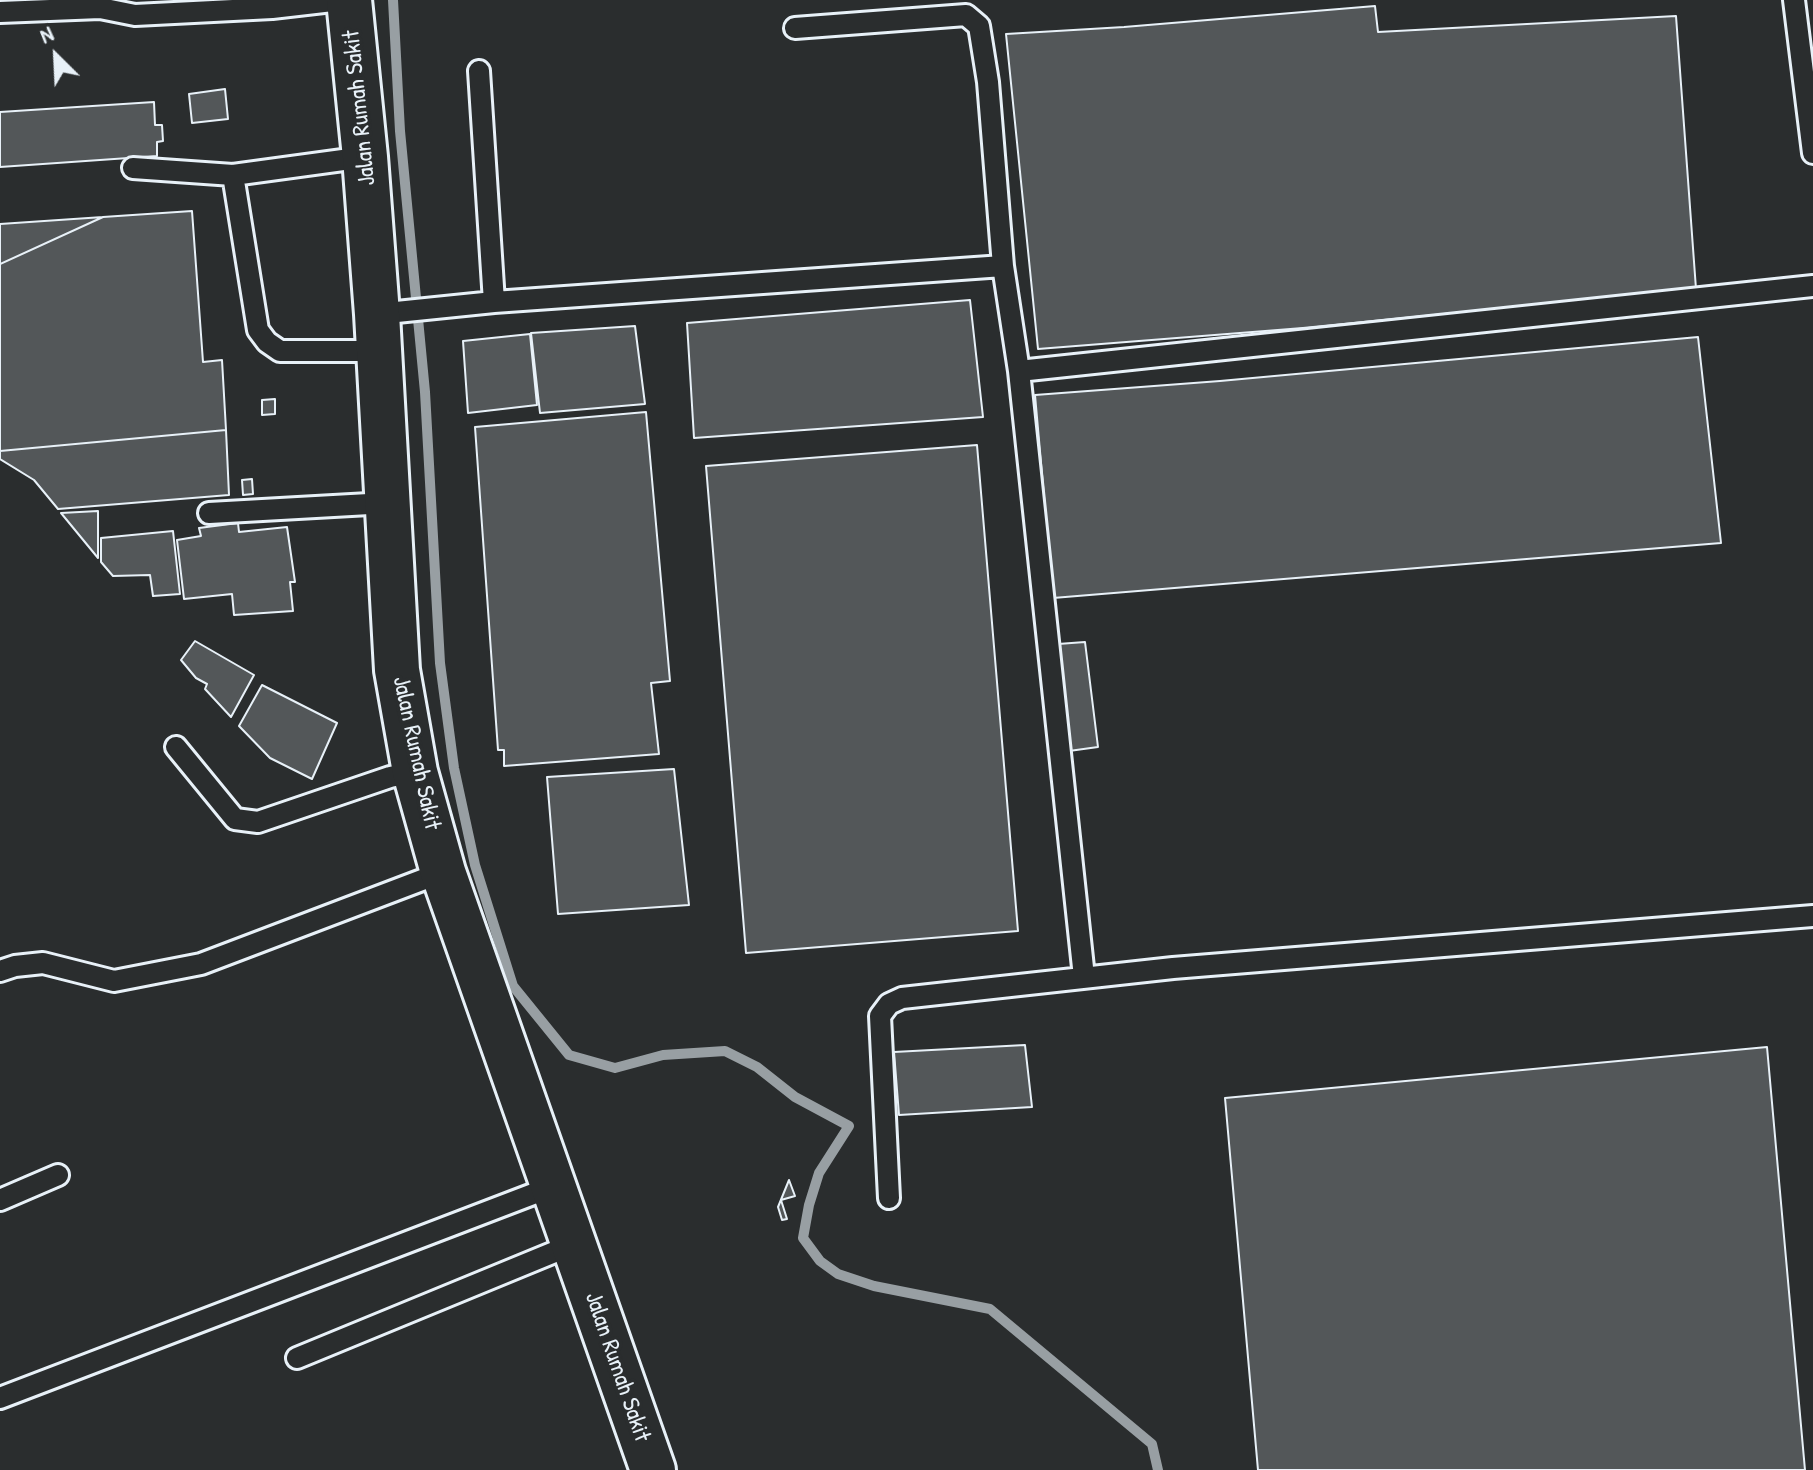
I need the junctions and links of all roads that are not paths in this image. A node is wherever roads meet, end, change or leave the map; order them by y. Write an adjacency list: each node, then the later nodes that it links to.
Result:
1 (341, 0): 4 (lane)
2 (349, 0): 8 (main road, Jalan Rumah Sakit)
3 (1794, 0): 7 (lane)
4 (0, 12)
5 (795, 28): 11 (lane)
6 (479, 71): 13 (lane)
7 (1813, 153)
8 (365, 157): 10 (lane); 14 (main road, Jalan Rumah Sakit)
9 (133, 168): 10 (lane)
10 (233, 175): 14 (lane)
11 (1003, 266): 13 (lane); 15 (lane)
12 (1813, 286): 15 (lane)
13 (494, 302): 14 (lane)
14 (385, 325): 16 (main road, Jalan Rumah Sakit)
15 (1019, 371): 23 (lane)
16 (387, 503): 17 (lane); 19 (main road, Jalan Rumah Sakit)
17 (209, 513)
18 (176, 747): 19 (lane)
19 (415, 772): 20 (main road, Jalan Rumah Sakit)
20 (443, 872): 22 (lane); 25 (main road, Jalan Rumah Sakit)
21 (1813, 916): 23 (lane)
22 (0, 971)
23 (1084, 977): 26 (lane)
24 (58, 1175): 27 (lane)
25 (554, 1186): 28 (main road, Jalan Rumah Sakit); 30 (lane)
26 (889, 1198)
27 (0, 1200)
28 (574, 1244): 29 (lane); 31 (main road, Jalan Rumah Sakit)
29 (297, 1358)
30 (0, 1398)
31 (653, 1470)

